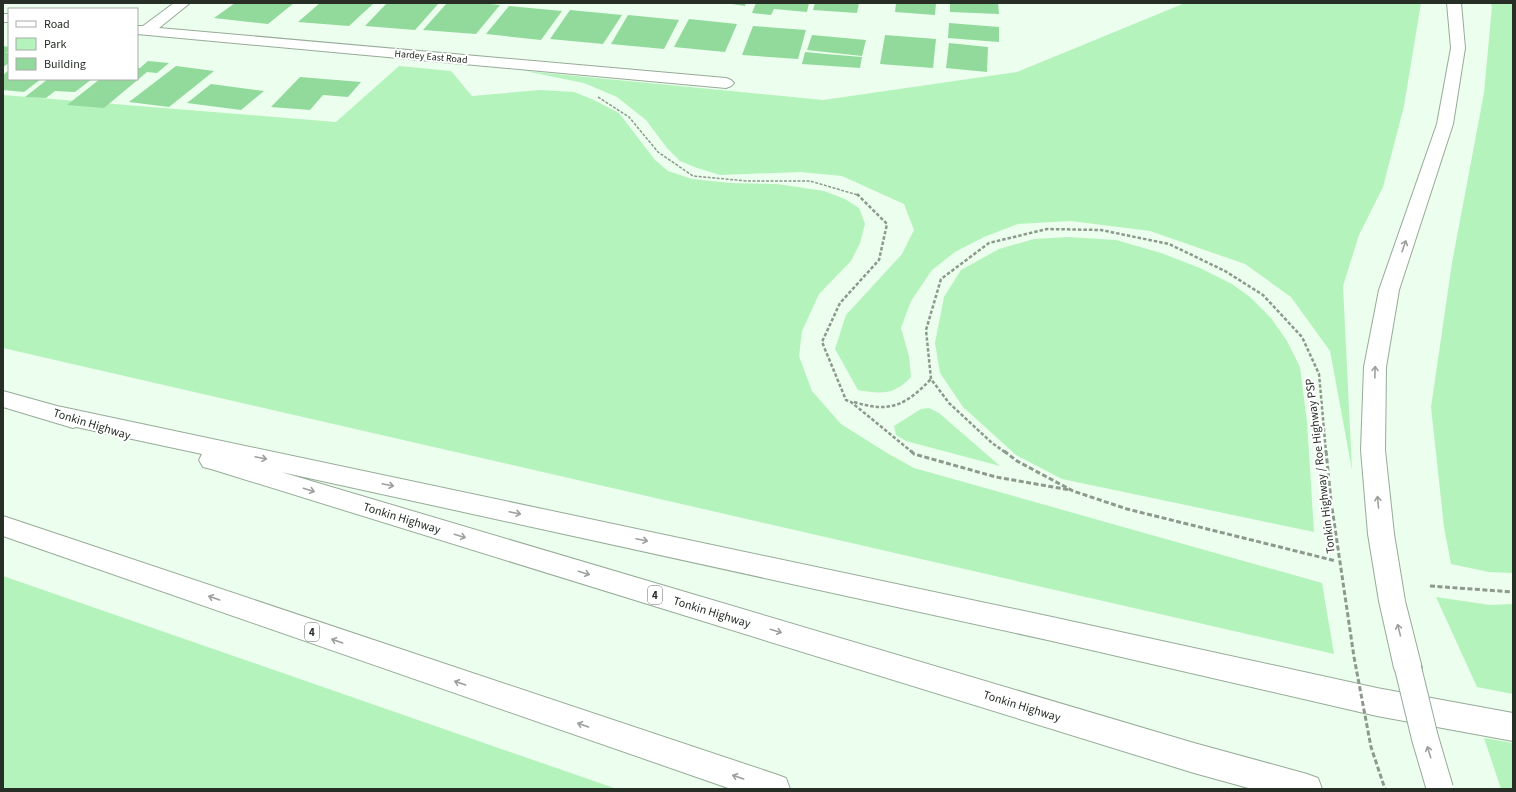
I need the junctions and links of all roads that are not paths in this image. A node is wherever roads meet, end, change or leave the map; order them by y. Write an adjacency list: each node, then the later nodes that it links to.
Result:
1 (183, 3): 3 (main road)
2 (1454, 3): 11 (main road, one-way to 2, bridge)
3 (142, 30): 4 (main road, Hardey East Road)
4 (726, 83)
5 (3, 398): 6 (main road, Tonkin Highway / 4)
6 (58, 414): 8 (main road, one-way to 8); 10 (main road, Tonkin Highway / 4, one-way to 10)
7 (3, 526): 9 (main road, 4, one-way to 7)
8 (1513, 726)
9 (775, 789)
10 (1307, 789)
11 (1440, 789)

